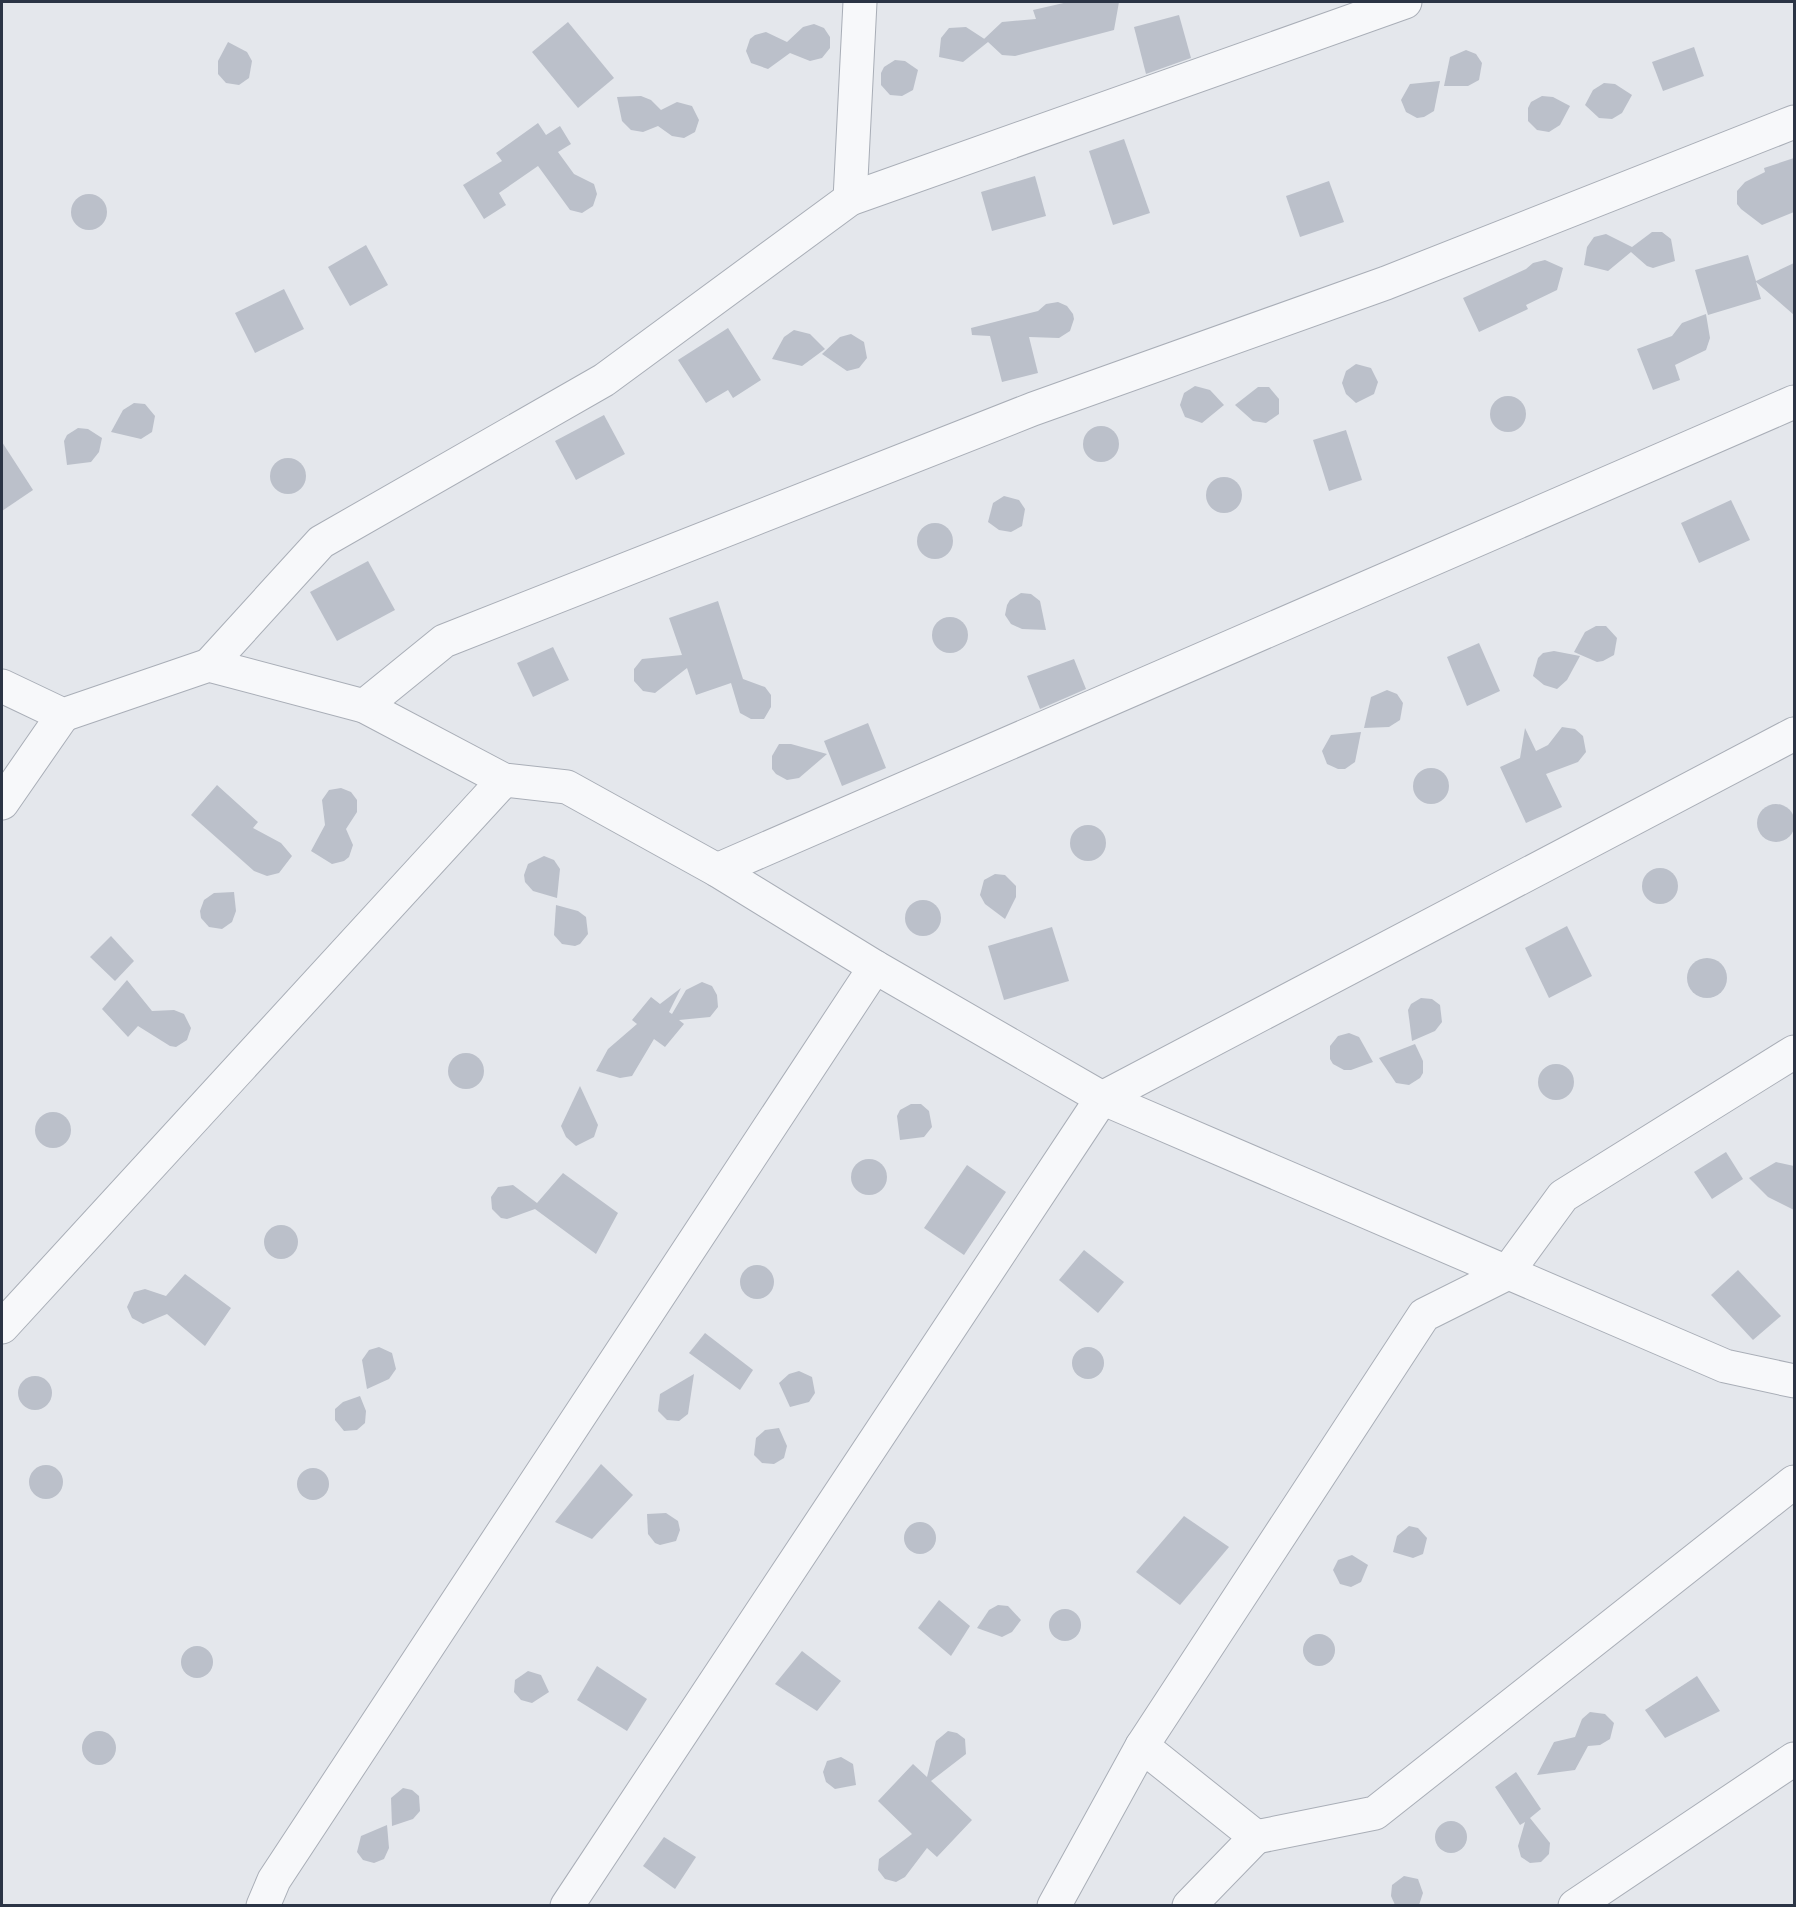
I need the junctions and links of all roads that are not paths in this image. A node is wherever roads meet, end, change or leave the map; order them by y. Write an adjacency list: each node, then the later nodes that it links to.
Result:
1 (861, 2): 4 (street)
2 (1405, 2): 4 (street)
3 (1794, 122): 8 (street)
4 (850, 199): 6 (street)
5 (1794, 402): 13 (street)
6 (209, 664): 8 (street); 9 (street)
7 (2, 686): 9 (street)
8 (364, 706): 11 (street)
9 (63, 715): 12 (street)
10 (1794, 734): 16 (street)
11 (504, 780): 13 (street); 18 (street)
12 (2, 803)
13 (717, 870): 14 (street)
14 (875, 967): 16 (street); 24 (street)
15 (1794, 1052): 17 (street)
16 (1102, 1098): 17 (street); 25 (street)
17 (1506, 1274): 19 (street); 21 (street)
18 (2, 1327)
19 (1794, 1381)
20 (1794, 1482): 23 (street)
21 (1142, 1746): 23 (street); 26 (street)
22 (1794, 1759): 28 (street)
23 (1256, 1837): 27 (street)
24 (263, 1905)
25 (567, 1905)
26 (1054, 1905)
27 (1189, 1905)
28 (1575, 1905)

